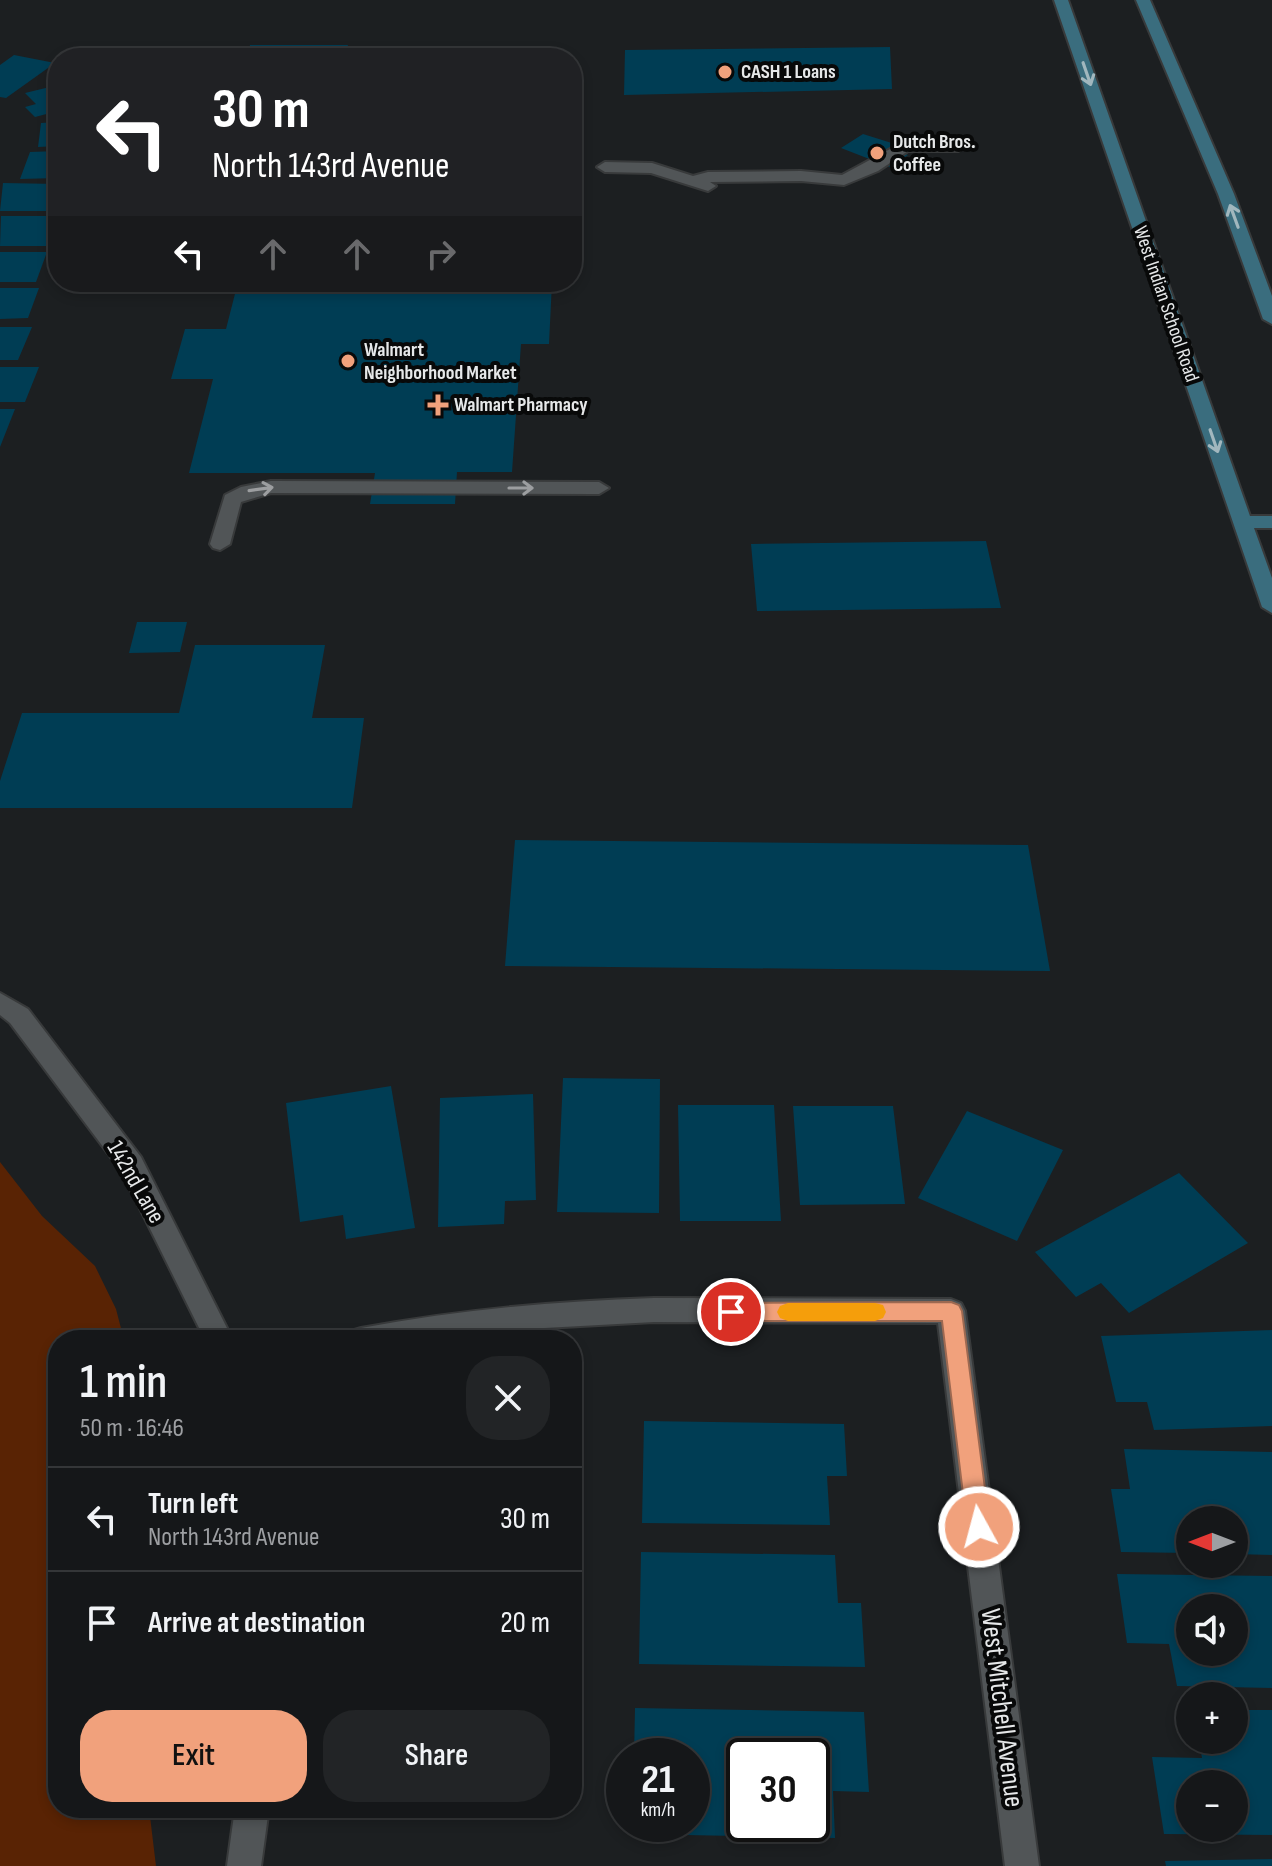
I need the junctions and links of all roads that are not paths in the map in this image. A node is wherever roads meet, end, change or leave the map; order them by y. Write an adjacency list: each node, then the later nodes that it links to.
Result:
1 (1061, 0): 7 (main road, West Indian School Road, one-way to 7)
2 (1143, 0): 5 (main road, one-way to 2)
3 (958, 146): 4 (street)
4 (605, 167)
5 (1272, 319)
6 (599, 488): 9 (street, one-way to 6)
7 (1242, 522): 8 (main road); 10 (main road, West Indian School Road)
8 (1272, 522)
9 (220, 544)
10 (1272, 607)
11 (0, 1002): 12 (street, 142nd Lane)
12 (214, 1330)
13 (404, 1330): 16 (street, West Mitchell Avenue)
14 (251, 1818): 15 (street)
15 (244, 1866)
16 (1022, 1866)

